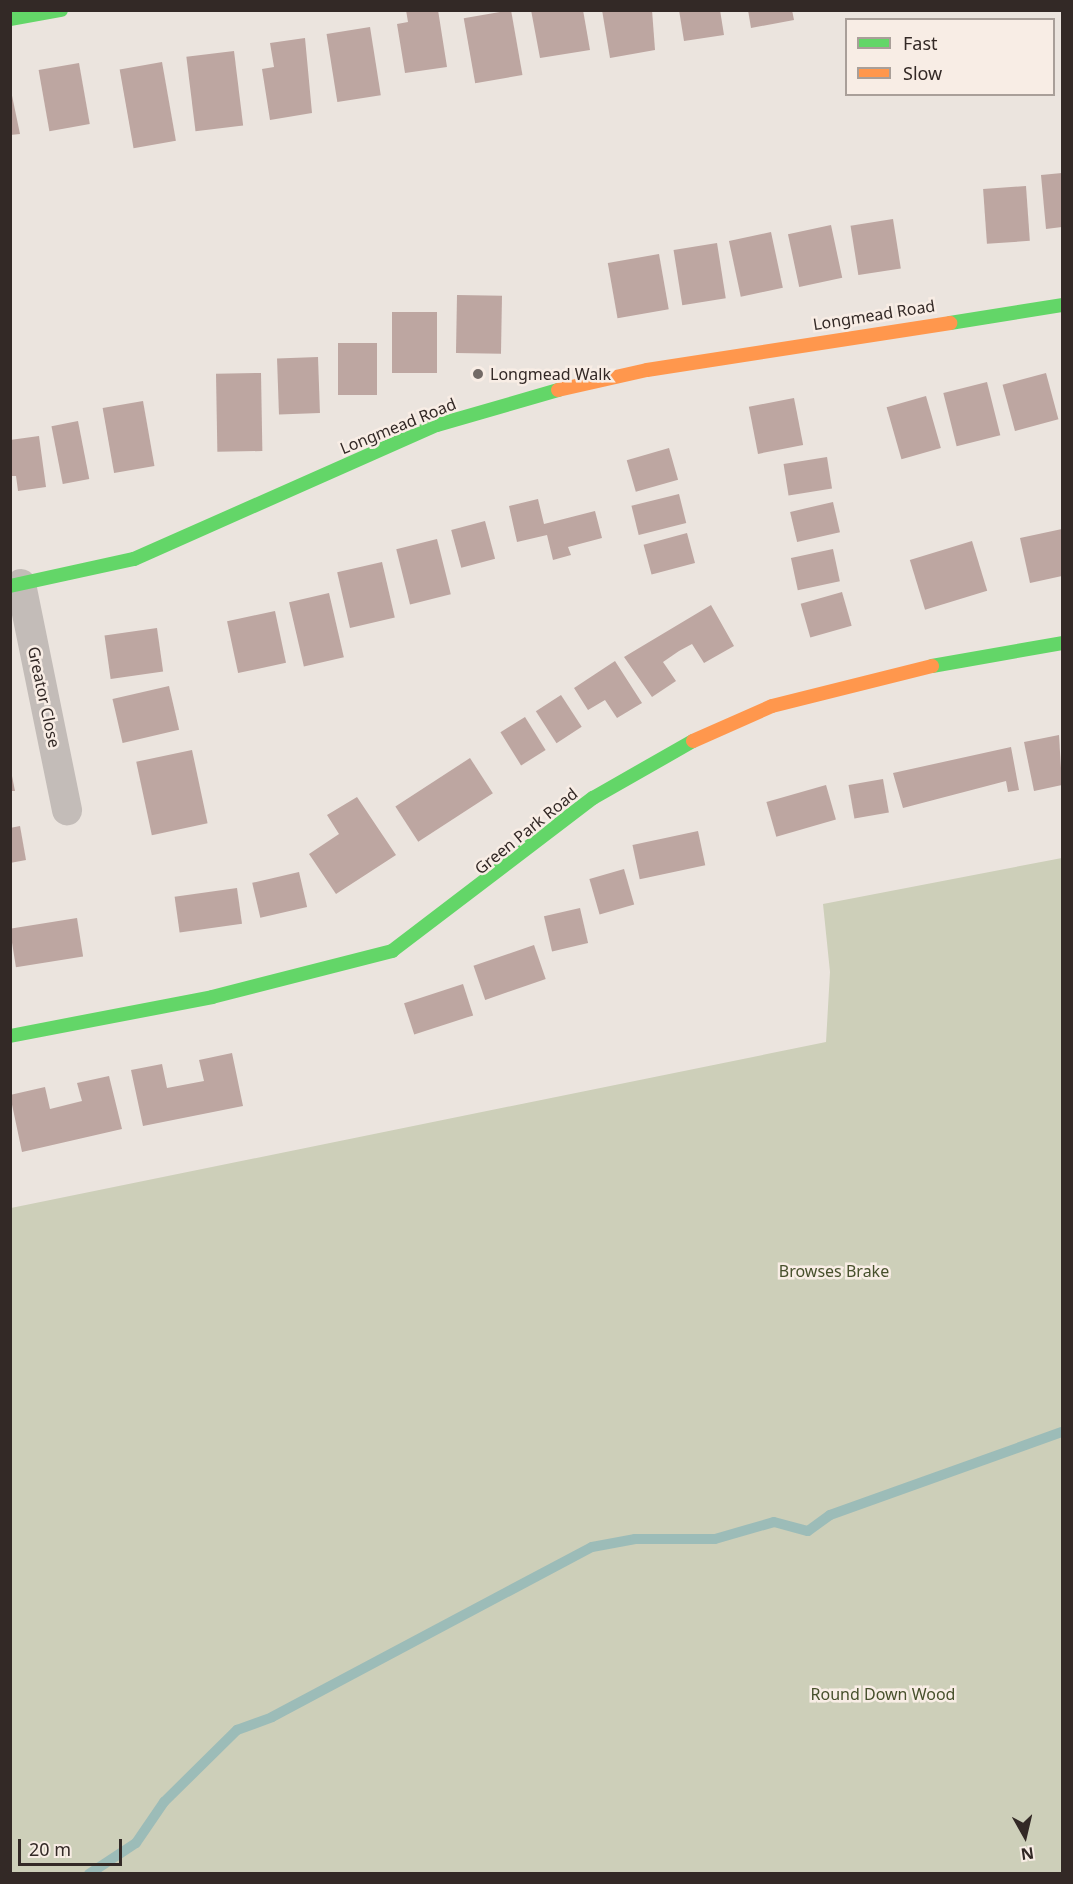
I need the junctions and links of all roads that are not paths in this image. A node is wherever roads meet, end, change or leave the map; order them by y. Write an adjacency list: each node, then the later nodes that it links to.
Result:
1 (62, 10): 2 (street)
2 (10, 20)
3 (1062, 305): 4 (street, Longmead Road)
4 (16, 585): 6 (street, Greator Close)
5 (1062, 643): 7 (street, Green Park Road)
6 (67, 810)
7 (10, 1036)

